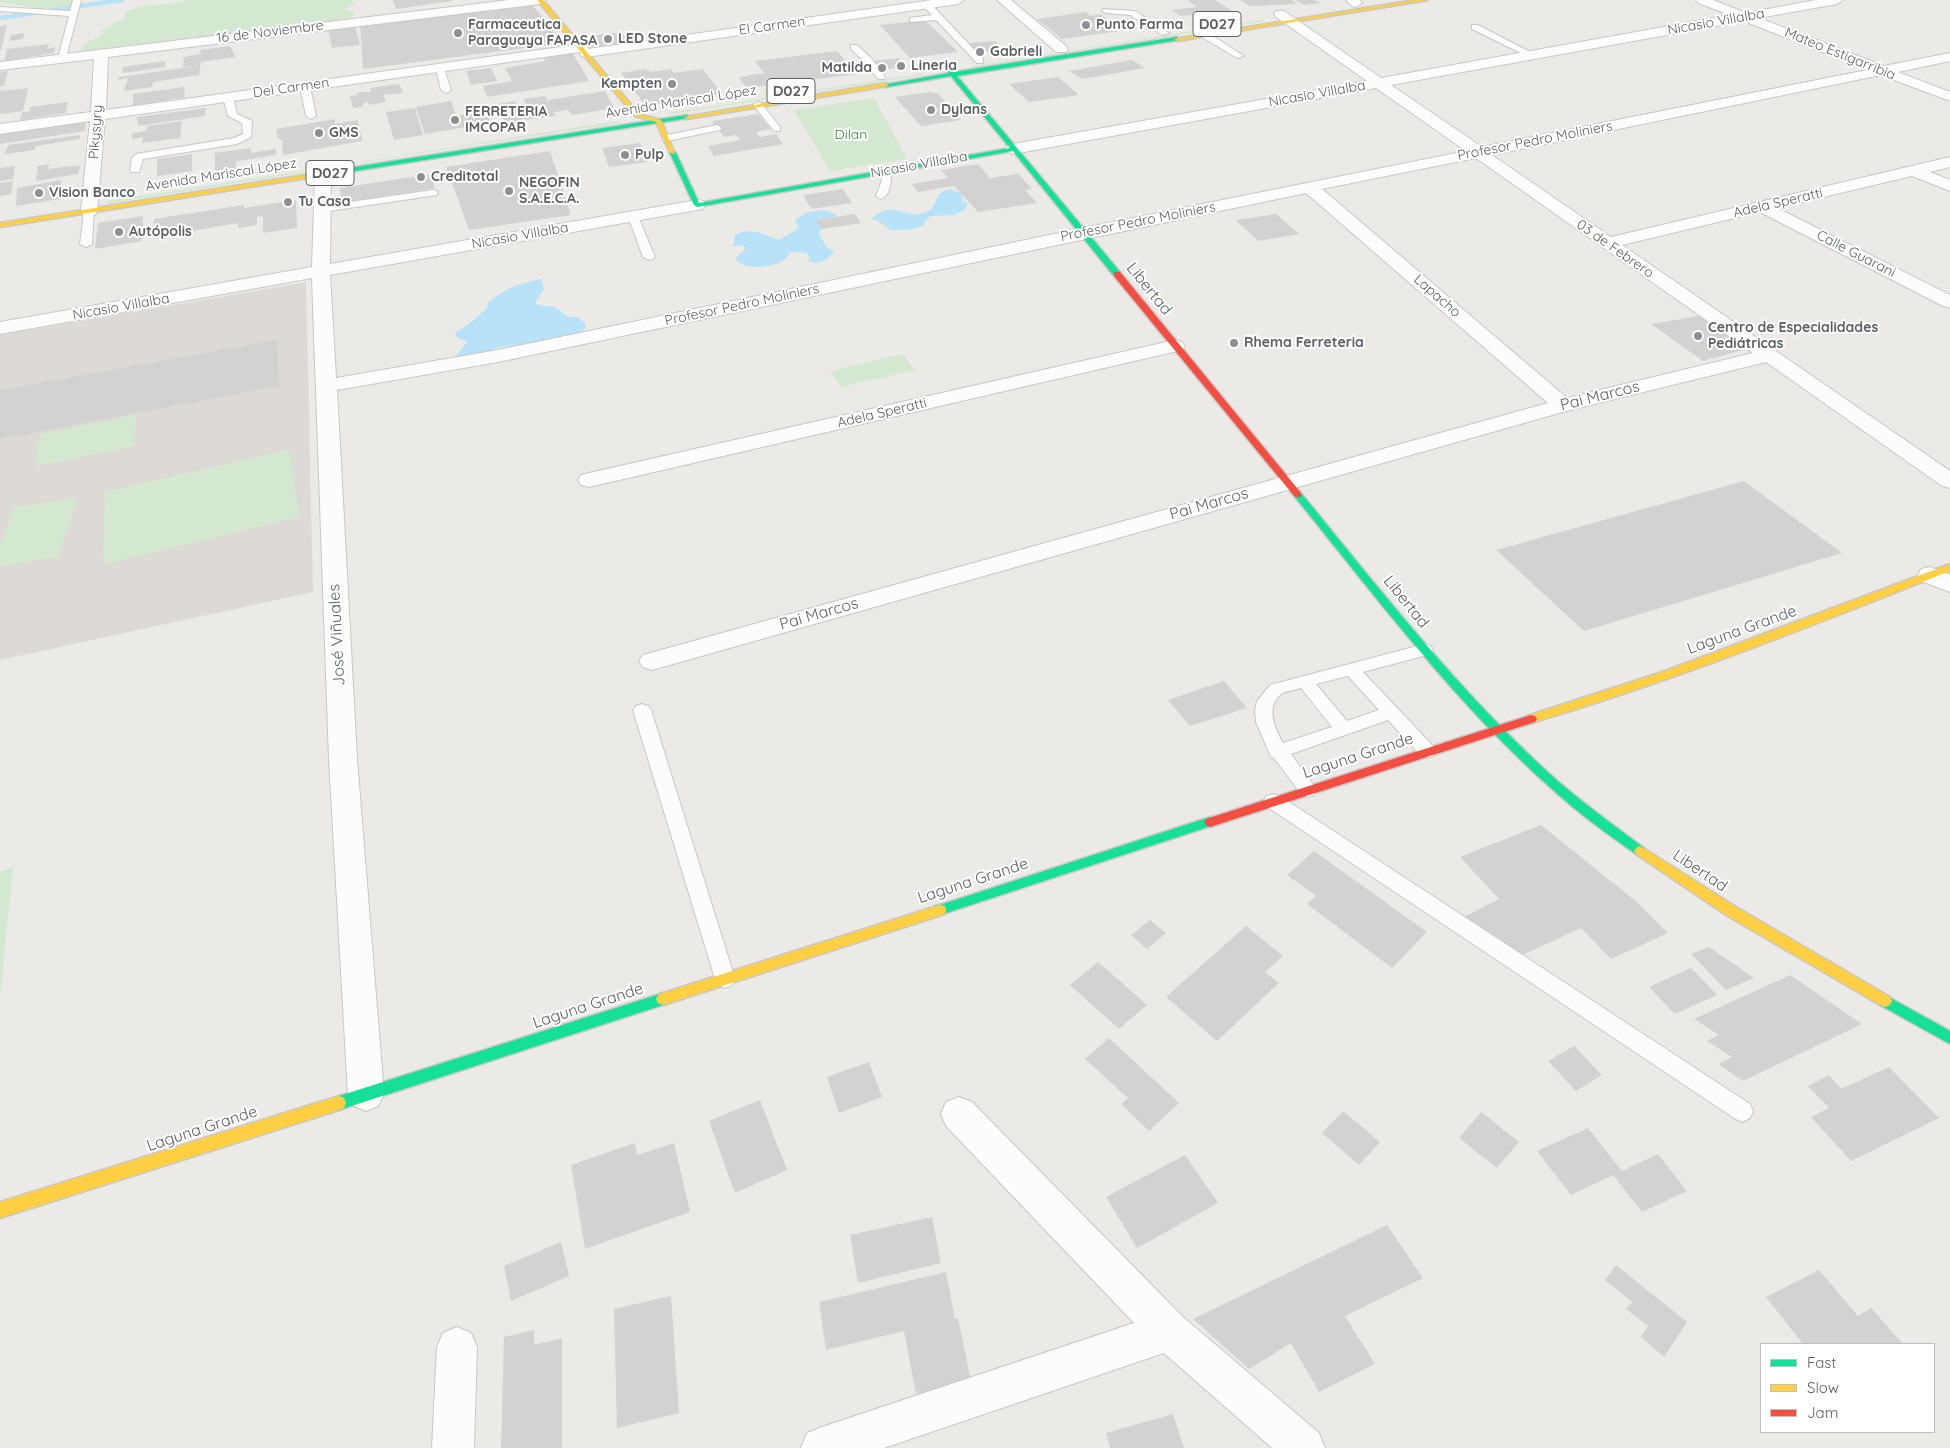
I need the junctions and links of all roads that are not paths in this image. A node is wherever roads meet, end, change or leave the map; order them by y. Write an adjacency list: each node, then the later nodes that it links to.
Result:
1 (77, 0): 15 (lane)
2 (540, 0): 20 (street, 16 de Noviembre); 27 (main road)
3 (840, 0): 16 (street)
4 (958, 0): 11 (street, El Carmen)
5 (1003, 0): 26 (street)
6 (1373, 0): 10 (main road, Avenida Mariscal López / D027)
7 (1425, 0): 19 (main road, Avenida Mariscal López / D027)
8 (1702, 0): 18 (street, Mateo Estigarribia)
9 (1837, 0): 18 (street, Nicasio Villalba)
10 (1354, 1): 19 (main road, Avenida Mariscal López / D027)
11 (926, 4): 16 (street, El Carmen); 17 (lane)
12 (361, 7): 20 (street)
13 (0, 9): 15 (lane)
14 (1106, 11): 23 (lane)
15 (73, 14): 31 (lane)
16 (853, 14): 27 (street, El Carmen)
17 (938, 17): 21 (lane); 33 (lane)
18 (1747, 17): 30 (street, Nicasio Villalba); 37 (street, Mateo Estigarribia)
19 (1285, 18): 23 (main road, Avenida Mariscal López / D027); 24 (main road, Avenida Mariscal López / D027); 39 (street, 03 de Febrero)
20 (368, 20): 28 (street, 16 de Noviembre)
21 (914, 20)
22 (1475, 27): 30 (lane)
23 (1165, 32): 26 (main road, Avenida Mariscal López / D027)
24 (1205, 35): 29 (lane); 36 (main road, Avenida Mariscal López / D027)
25 (854, 47): 38 (lane)
26 (1061, 49): 33 (main road, Avenida Mariscal López / D027)
27 (584, 50): 35 (street, Del Carmen); 48 (main road)
28 (101, 53): 31 (street, 16 de Noviembre); 45 (street, Pikysyry)
29 (1240, 56)
30 (1532, 56): 39 (street, Nicasio Villalba)
31 (62, 58): 34 (street, 16 de Noviembre)
32 (1950, 58): 37 (street, Profesor Pedro Moliniers)
33 (980, 61): 36 (main road, Avenida Mariscal López / D027)
34 (0, 66)
35 (440, 68): 40 (street, Del Carmen); 41 (lane)
36 (949, 70): 38 (main road, Avenida Mariscal López / D027); 44 (main road, Avenida Mariscal López / D027); 53 (main road, Libertad)
37 (1882, 71): 43 (street, Mateo Estigarribia); 54 (street, Profesor Pedro Moliniers)
38 (881, 76): 48 (main road, Avenida Mariscal López / D027)
39 (1379, 83): 53 (street, Nicasio Villalba); 54 (street, 03 de Febrero)
40 (305, 86): 42 (street, Del Carmen); 47 (lane)
41 (446, 90)
42 (228, 97): 45 (street, Del Carmen); 56 (lane)
43 (1950, 97)
44 (758, 105): 46 (main road, Avenida Mariscal López / D027); 51 (lane)
45 (98, 115): 50 (street, Del Carmen); 64 (street, Pikysyry)
46 (700, 115): 49 (main road, Avenida Mariscal López / D027); 52 (lane)
47 (311, 116)
48 (639, 116): 49 (main road); 64 (main road, Avenida Mariscal López / D027)
49 (659, 121): 52 (main road); 59 (main road, Avenida Mariscal López / D027)
50 (0, 129)
51 (778, 129)
52 (667, 138): 65 (main road)
53 (1013, 148): 58 (main road, Nicasio Villalba); 71 (main road, Libertad)
54 (1479, 153): 61 (street, Profesor Pedro Moliniers); 72 (street, 03 de Febrero)
55 (1950, 162): 57 (street, Adela Speratti)
56 (136, 170)
57 (1916, 170): 60 (street); 66 (street, Adela Speratti)
58 (885, 171): 63 (lane); 65 (main road, Nicasio Villalba)
59 (323, 174): 64 (main road, Avenida Mariscal López / D027); 67 (street, José Viñuales)
60 (1950, 186)
61 (1311, 188): 71 (street, Profesor Pedro Moliniers); 81 (street, Lapacho)
62 (433, 193): 67 (lane)
63 (880, 196)
64 (90, 205): 68 (main road, Avenida Mariscal López / D027); 70 (main road, Avenida Mariscal López / D027); 73 (lane)
65 (697, 205): 69 (street, Nicasio Villalba)
66 (1763, 207): 72 (street, Adela Speratti); 76 (street, Calle Guarani)
67 (322, 209): 75 (street, José Viñuales)
68 (0, 214)
69 (633, 216): 74 (lane); 75 (street, Nicasio Villalba)
70 (0, 225)
71 (1083, 233): 78 (main road, Libertad); 80 (street, Profesor Pedro Moliniers)
72 (1606, 243): 79 (street, 03 de Febrero)
73 (86, 244)
74 (648, 256)
75 (321, 271): 77 (street, Nicasio Villalba); 80 (street, José Viñuales)
76 (1950, 302)
77 (0, 328)
78 (1175, 346): 82 (street, Adela Speratti); 84 (main road, Libertad)
79 (1768, 355): 81 (street, Pai Marcos); 83 (street, 03 de Febrero)
80 (326, 386): 100 (street, José Viñuales)
81 (1562, 405): 84 (street, Pai Marcos)
82 (589, 480)
83 (1950, 481)
84 (1287, 482): 86 (main road, Libertad); 87 (street, Pai Marcos)
85 (1943, 575): 93 (main road, Laguna Grande)
86 (1424, 650): 88 (lane); 93 (main road, Libertad)
87 (652, 661)
88 (1351, 669): 89 (lane); 91 (lane)
89 (1305, 682): 92 (lane); 95 (lane)
90 (642, 710): 98 (lane)
91 (1391, 713): 92 (lane); 94 (lane)
92 (1343, 728): 95 (lane)
93 (1496, 729): 94 (main road, Laguna Grande); 99 (main road, Libertad)
94 (1427, 751): 96 (main road, Laguna Grande)
95 (1277, 752): 96 (lane)
96 (1308, 790): 97 (main road, Laguna Grande)
97 (1273, 801): 98 (main road, Laguna Grande); 101 (lane)
98 (725, 978): 100 (main road, Laguna Grande)
99 (1948, 1034)
100 (366, 1095): 103 (main road, Laguna Grande)
101 (1742, 1111)
102 (959, 1114): 104 (street)
103 (0, 1210)
104 (1169, 1331): 107 (street); 108 (street)
105 (457, 1347): 106 (street)
106 (453, 1448)
107 (822, 1448)
108 (1304, 1448)

